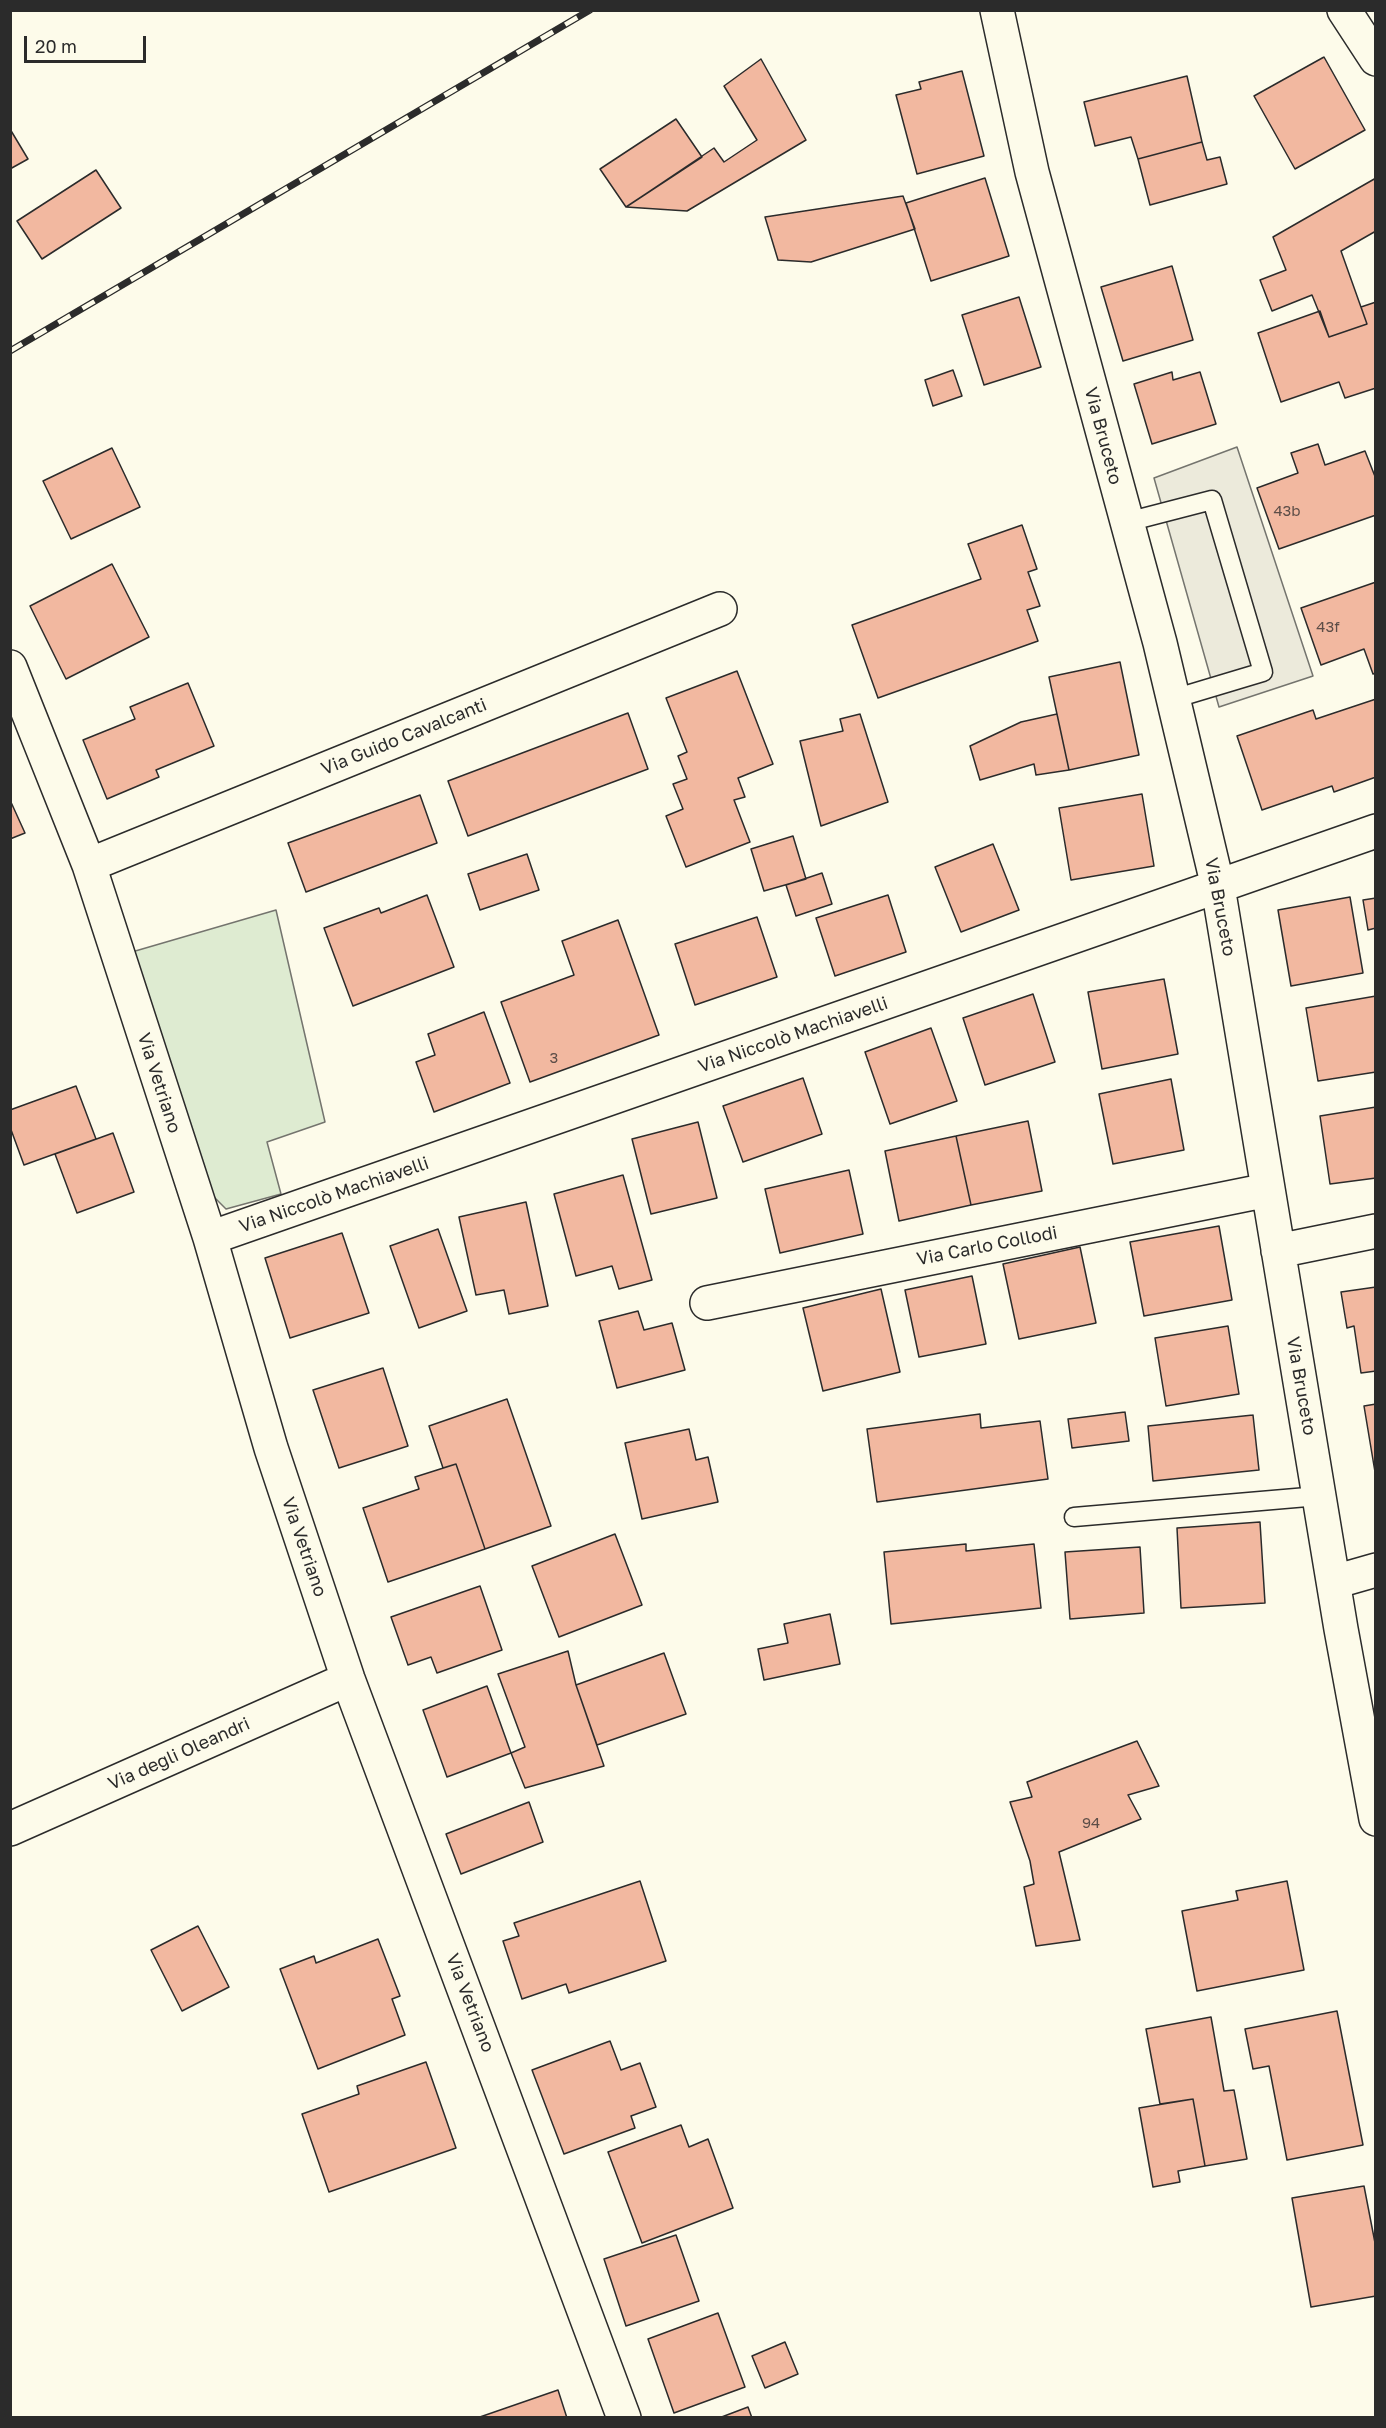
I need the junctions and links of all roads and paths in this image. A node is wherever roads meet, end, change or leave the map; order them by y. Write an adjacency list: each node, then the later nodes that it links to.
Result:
1 (997, 10): 4 (street, Via Bruceto)
2 (1344, 10): 3 (street)
3 (1376, 59)
4 (1127, 522): 7 (street, Via Bruceto); 7 (lane)
5 (720, 609): 9 (street, Via Guido Cavalcanti)
6 (10, 667): 9 (street, Via Vetriano)
7 (1173, 699): 10 (street, Via Bruceto)
8 (1376, 831): 10 (street, Via Niccolò Machiavelli)
9 (89, 865): 13 (street, Via Vetriano)
10 (1218, 887): 11 (street, Via Bruceto); 13 (street, Via Niccolò Machiavelli)
11 (1268, 1190): 14 (street, Via Bruceto); 15 (street, Via Carlo Collodi)
12 (1376, 1231): 14 (street)
13 (210, 1238): 20 (street, Via Vetriano)
14 (1278, 1251): 16 (street, Via Bruceto)
15 (707, 1303)
16 (1319, 1496): 17 (lane); 19 (street, Via Bruceto)
17 (1074, 1517)
18 (1376, 1570): 19 (street)
19 (1334, 1582): 21 (street, Via Bruceto)
20 (348, 1679): 22 (street, Via degli Oleandri); 23 (street, Via Vetriano)
21 (1376, 1819)
22 (10, 1829)
23 (624, 2418)

